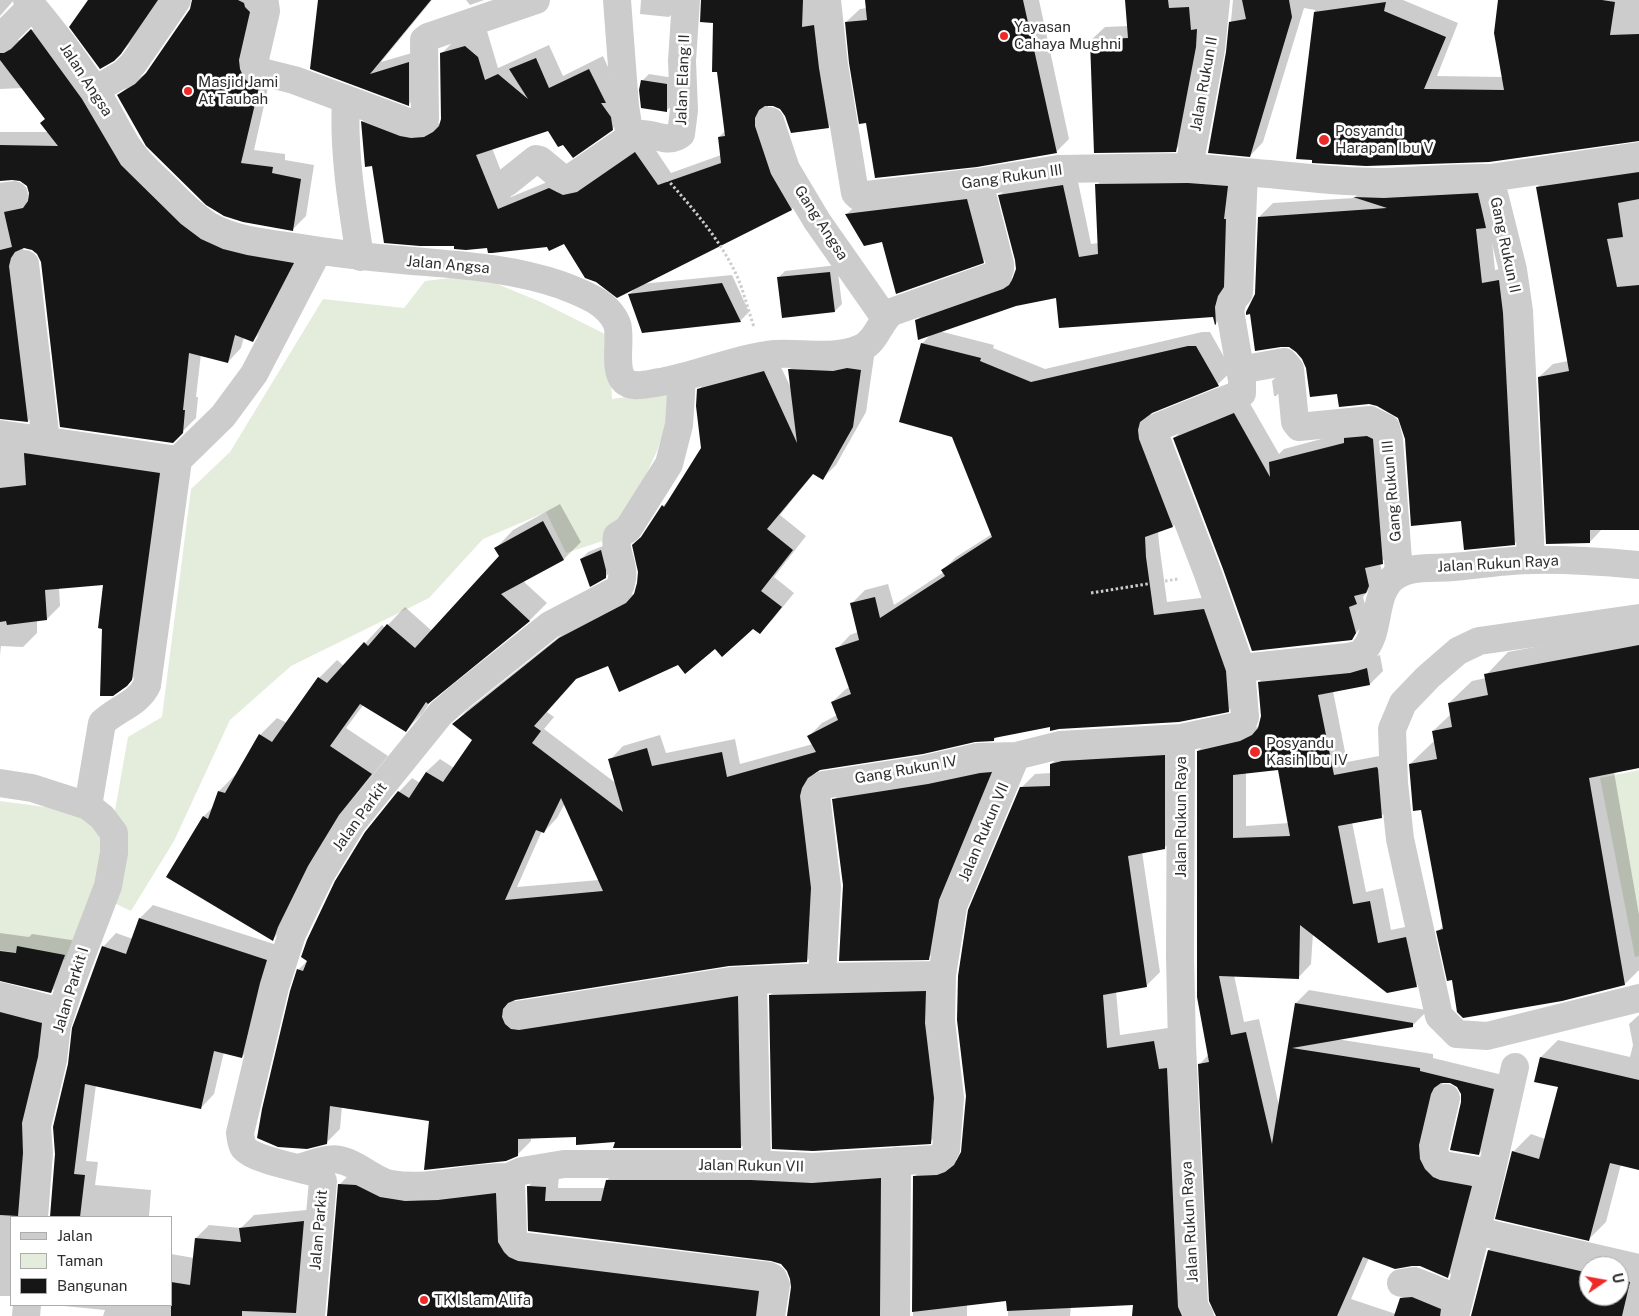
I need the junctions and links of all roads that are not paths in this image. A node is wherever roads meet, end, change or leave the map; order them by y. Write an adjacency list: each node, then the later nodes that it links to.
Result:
1 (177, 0): 10 (street)
2 (259, 0): 11 (street)
3 (536, 0): 11 (street)
4 (617, 0): 13 (street)
5 (686, 0): 13 (street, Jalan Elang II)
6 (827, 0): 18 (street, Gang Rukun III)
7 (1216, 0): 15 (street, Jalan Rukun II)
8 (29, 3): 9 (street); 10 (street, Jalan Angsa)
9 (0, 38)
10 (95, 90): 20 (street, Jalan Angsa)
11 (346, 99): 21 (street)
12 (770, 121): 23 (street, Gang Angsa)
13 (630, 137): 19 (street)
14 (1639, 156): 17 (street)
15 (1188, 167): 16 (street, Gang Rukun III); 18 (street, Gang Rukun III)
16 (1244, 172): 17 (street, Gang Rukun II); 24 (street)
17 (1490, 178): 29 (street, Gang Rukun II)
18 (979, 182): 23 (street)
19 (506, 183)
20 (318, 251): 21 (street, Jalan Angsa); 28 (street)
21 (360, 257): 25 (street, Jalan Angsa)
22 (25, 264): 27 (street)
23 (888, 315): 25 (street, Jalan Angsa)
24 (1240, 370): 31 (street, Gang Rukun III); 33 (street)
25 (682, 378): 49 (street, Jalan Parkit)
26 (0, 434): 27 (street)
27 (46, 440): 28 (street)
28 (178, 460): 37 (street)
29 (1531, 560): 30 (street, Jalan Rukun Raya); 31 (street, Jalan Rukun Raya)
30 (1639, 565)
31 (1399, 573): 33 (street)
32 (1639, 618): 42 (street)
33 (1241, 668): 34 (street, Jalan Rukun Raya)
34 (1181, 738): 35 (street, Gang Rukun IV); 60 (street, Jalan Rukun Raya)
35 (1016, 756): 38 (street, Jalan Rukun VII); 39 (street, Gang Rukun IV)
36 (0, 783): 37 (street)
37 (88, 806): 43 (street, Jalan Parkit I)
38 (942, 975): 39 (street); 47 (street, Jalan Rukun VII)
39 (822, 977): 40 (street)
40 (753, 981): 44 (street); 48 (street)
41 (0, 996): 43 (street)
42 (1639, 998)
43 (61, 1012): 52 (street, Jalan Parkit I)
44 (517, 1015)
45 (1515, 1067): 50 (street)
46 (1446, 1098): 50 (street)
47 (896, 1161): 48 (street, Jalan Rukun VII); 59 (street)
48 (756, 1164): 51 (street, Jalan Rukun VII)
49 (299, 1168): 51 (street, Jalan Rukun VII); 57 (street, Jalan Parkit)
50 (1491, 1173): 53 (street)
51 (513, 1177): 58 (street)
52 (34, 1216)
53 (1477, 1231): 54 (street); 56 (street)
54 (1639, 1268)
55 (1402, 1283): 56 (street)
56 (1457, 1308)
57 (311, 1316)
58 (771, 1316)
59 (896, 1316)
60 (1200, 1316)

